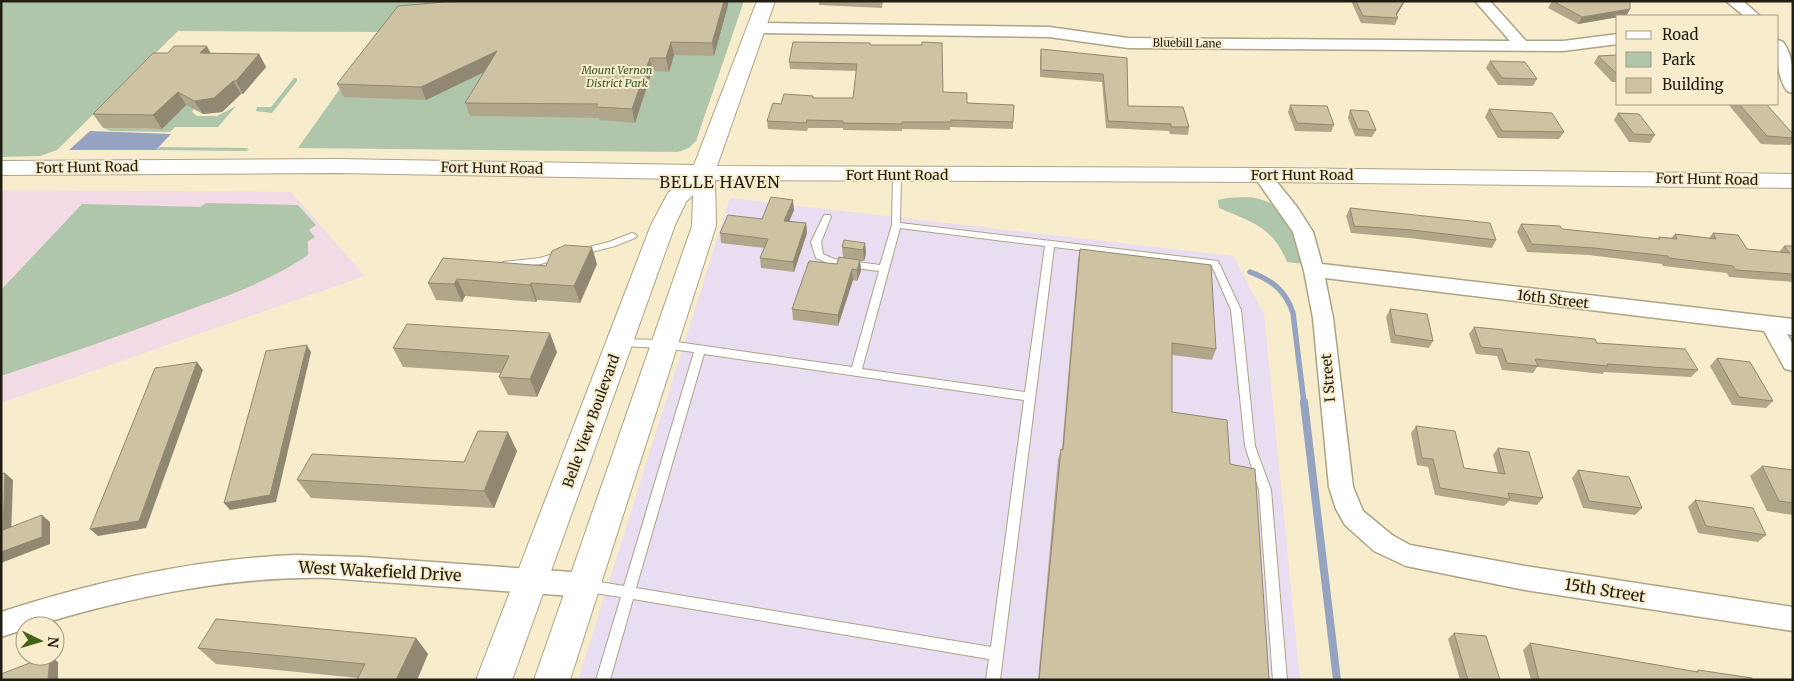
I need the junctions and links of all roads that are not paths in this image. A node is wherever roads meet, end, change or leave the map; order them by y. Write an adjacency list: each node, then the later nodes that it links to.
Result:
1 (766, 1): 5 (main road, Belle View Boulevard)
2 (1482, 1): 7 (street)
3 (1733, 1): 4 (street)
4 (1752, 15)
5 (756, 28): 7 (street, Bluebill Lane); 11 (main road, Belle View Boulevard)
6 (1616, 39): 7 (street, Bluebill Lane)
7 (1522, 46)
8 (1779, 49): 9 (street)
9 (1793, 88)
10 (1, 168): 11 (main road, Fort Hunt Road)
11 (703, 172): 12 (main road, Fort Hunt Road); 24 (main road, Belle View Boulevard); 25 (main road, Belle View Boulevard)
12 (897, 175): 13 (main road, Fort Hunt Road); 16 (lane)
13 (1262, 175): 14 (main road, Fort Hunt Road); 21 (street, I Street)
14 (1793, 181)
15 (827, 217): 20 (lane)
16 (896, 225): 18 (lane); 20 (lane)
17 (632, 236): 19 (lane)
18 (1050, 244): 29 (lane); 41 (lane)
19 (502, 265)
20 (884, 269): 28 (lane)
21 (1314, 270): 22 (street, 16th Street); 30 (street, I Street)
22 (1771, 324): 23 (street, 16th Street); 27 (street)
23 (1793, 327)
24 (620, 342): 25 (lane); 31 (main road, Belle View Boulevard)
25 (663, 344): 26 (lane); 32 (main road, Belle View Boulevard)
26 (700, 350): 28 (lane); 33 (lane)
27 (1793, 363)
28 (856, 372): 29 (lane)
29 (1030, 397): 36 (lane)
30 (1418, 557): 34 (street, 15th Street)
31 (531, 581): 32 (street, West Wakefield Drive); 35 (street, West Wakefield Drive); 37 (main road, Belle View Boulevard)
32 (585, 585): 33 (lane); 38 (main road, Belle View Boulevard)
33 (628, 592): 36 (lane); 39 (lane)
34 (1793, 619)
35 (1, 625)
36 (996, 654): 40 (lane)
37 (494, 680)
38 (552, 680)
39 (603, 680)
40 (993, 680)
41 (1280, 680)

